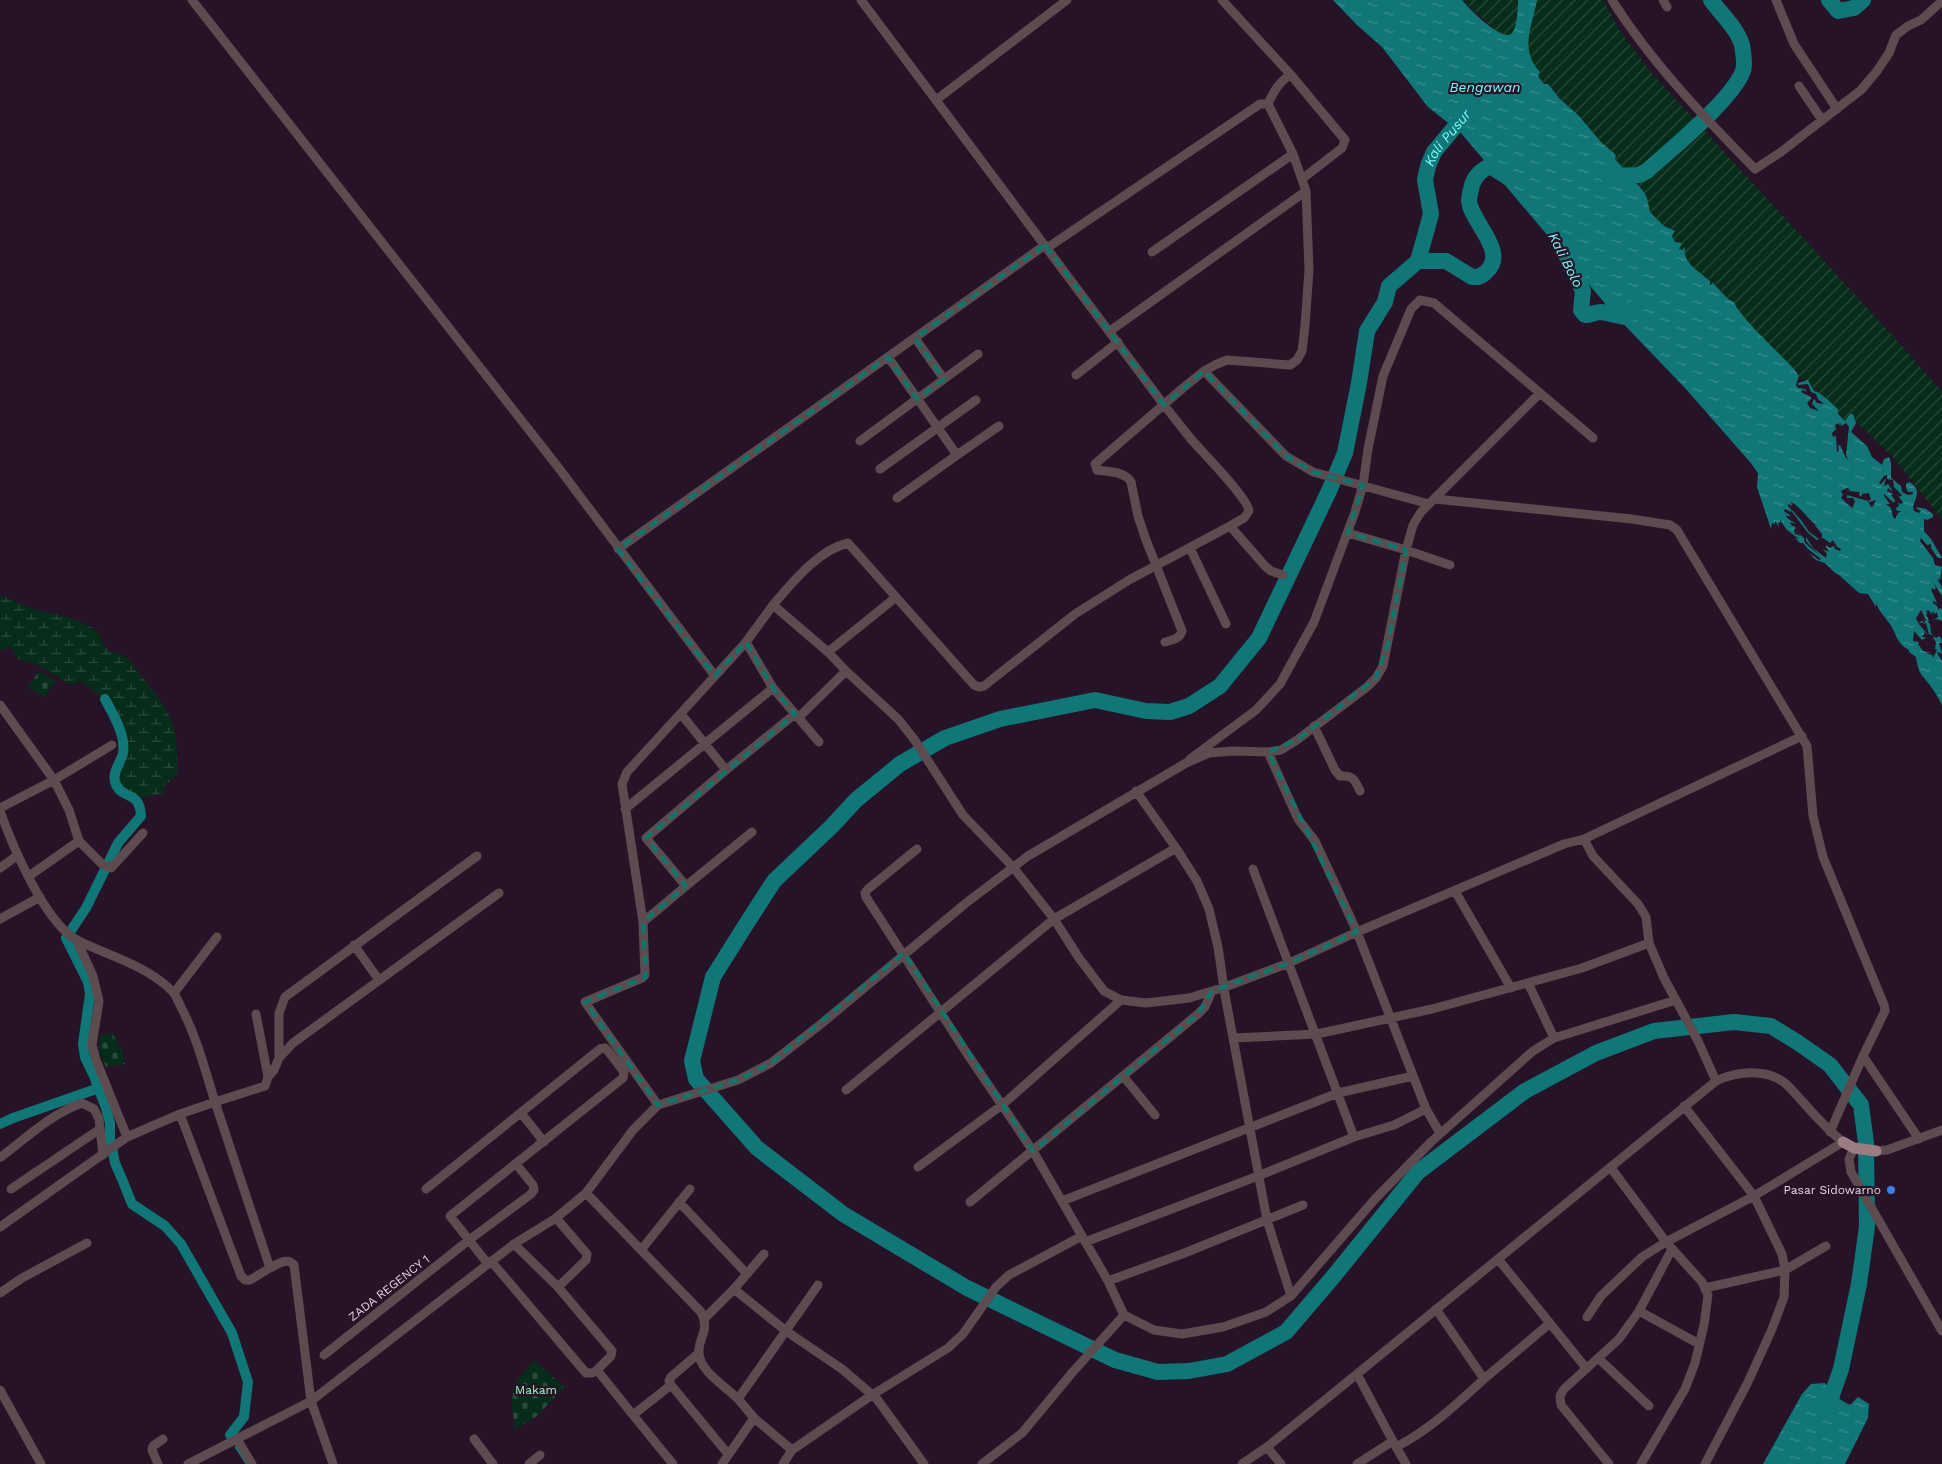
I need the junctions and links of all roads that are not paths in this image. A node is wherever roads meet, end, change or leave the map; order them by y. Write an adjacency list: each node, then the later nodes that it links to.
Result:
1 (192, 0): 43 (street)
2 (860, 0): 10 (street)
3 (1067, 0): 10 (street)
4 (1222, 0): 8 (street)
5 (1612, 0): 13 (street)
6 (1776, 0): 12 (street)
7 (1942, 1): 12 (street)
8 (1291, 74): 11 (street); 15 (street)
9 (1799, 86): 13 (street)
10 (936, 100): 17 (street)
11 (1268, 104): 14 (street); 17 (street)
12 (1838, 109): 13 (street)
13 (1822, 120)
14 (1293, 154): 15 (street); 18 (street)
15 (1302, 179): 16 (street)
16 (1306, 191): 19 (street); 24 (street)
17 (1046, 247): 19 (street); 20 (street)
18 (1152, 252)
19 (1110, 331): 21 (street)
20 (915, 338): 23 (street); 26 (street)
21 (1118, 342): 25 (street); 30 (street)
22 (978, 354): 26 (street)
23 (888, 357): 28 (street); 43 (street)
24 (1204, 371): 30 (street); 37 (street)
25 (1076, 375)
26 (944, 379): 28 (street)
27 (1540, 394): 33 (street); 37 (street); 39 (street)
28 (917, 399): 32 (street); 34 (street)
29 (976, 400): 32 (street)
30 (1164, 405): 40 (street); 46 (street)
31 (999, 426): 35 (street)
32 (938, 428): 35 (street); 36 (street)
33 (1592, 438)
34 (860, 441)
35 (957, 455): 38 (street)
36 (880, 469)
37 (1362, 485): 39 (street); 41 (street)
38 (898, 498)
39 (1432, 501): 44 (street); 61 (street)
40 (1230, 526): 42 (street); 47 (street)
41 (1348, 533): 44 (street); 66 (street)
42 (1190, 548): 46 (street); 50 (street)
43 (618, 549): 55 (street)
44 (1406, 550): 45 (street); 60 (street)
45 (1450, 565)
46 (1157, 566): 48 (street); 52 (street)
47 (1284, 575)
48 (896, 598): 49 (street); 53 (street)
49 (773, 606): 51 (street); 53 (street)
50 (1226, 624)
51 (746, 642): 55 (street); 56 (street)
52 (1165, 642)
53 (828, 652): 54 (street)
54 (846, 671): 59 (street); 83 (street)
55 (715, 676): 58 (street)
56 (772, 688): 59 (street); 63 (street)
57 (0, 705): 68 (street)
58 (681, 714): 63 (street); 71 (street)
59 (796, 716): 62 (street); 67 (street)
60 (1314, 726): 65 (street); 70 (street)
61 (1802, 736): 76 (street); 115 (street)
62 (819, 742)
63 (704, 744): 67 (street); 71 (street)
64 (112, 745): 68 (street)
65 (1268, 752): 66 (street); 94 (street)
66 (1186, 763): 69 (street)
67 (726, 770): 75 (street)
68 (54, 780): 72 (street); 77 (street)
69 (1136, 791): 79 (street); 83 (street)
70 (1360, 791)
71 (625, 809): 78 (street)
72 (0, 810): 81 (street)
73 (752, 832): 87 (street)
74 (143, 833): 77 (street)
75 (646, 838): 78 (street); 87 (street)
76 (1584, 839): 88 (street); 97 (street)
77 (79, 841): 86 (street)
78 (630, 847): 93 (street)
79 (1176, 848): 91 (street); 103 (street)
80 (917, 849): 99 (street)
81 (18, 855): 84 (street); 86 (street)
82 (478, 856): 98 (street)
83 (1013, 867): 91 (street); 99 (street)
84 (0, 868)
85 (1253, 868): 100 (street)
86 (29, 876): 90 (street)
87 (686, 886): 93 (street)
88 (1455, 891): 94 (street); 104 (street)
89 (499, 893): 101 (street)
90 (40, 896): 92 (street); 95 (street)
91 (1054, 919): 107 (street); 109 (street)
92 (0, 920)
93 (643, 922): 124 (street)
94 (1357, 932): 100 (street); 111 (street)
95 (72, 937): 106 (street); 137 (street)
96 (217, 938): 106 (street)
97 (1649, 943): 102 (street); 108 (street)
98 (354, 945): 101 (street); 116 (street)
99 (904, 953): 109 (street); 124 (street)
100 (1289, 963): 103 (street); 112 (street)
101 (379, 980): 116 (street)
102 (1528, 983): 104 (street); 114 (street)
103 (1224, 987): 105 (street); 113 (street)
104 (1511, 988): 111 (street)
105 (1212, 991): 107 (street); 117 (street)
106 (174, 993): 123 (street)
107 (1120, 1000): 125 (street)
108 (1676, 1000): 114 (street); 120 (street)
109 (940, 1011): 121 (street); 125 (street)
110 (256, 1014): 119 (street)
111 (1390, 1017): 112 (street); 118 (street)
112 (1317, 1034): 113 (street); 122 (street)
113 (1234, 1038): 131 (street)
114 (1554, 1038): 135 (street)
115 (1863, 1056): 134 (street); 138 (street)
116 (279, 1058): 119 (street)
117 (1123, 1076): 130 (street); 141 (street)
118 (1413, 1076): 122 (street); 127 (street)
119 (268, 1078): 123 (street)
120 (1716, 1081): 126 (street); 134 (street)
121 (846, 1090)
122 (1338, 1093): 131 (street); 136 (street)
123 (215, 1102): 129 (street); 171 (street)
124 (658, 1105): 152 (street)
125 (1002, 1105): 141 (street); 146 (street)
126 (1684, 1106): 147 (street); 153 (street)
127 (1426, 1108): 135 (street); 136 (street)
128 (521, 1113): 139 (street); 139 (street); 150 (street)
129 (180, 1114): 137 (street); 171 (street)
130 (1155, 1115)
131 (1250, 1127): 148 (street); 154 (street)
132 (100, 1129): 143 (street); 144 (street); 149 (street)
133 (1942, 1130): 138 (street)
134 (1830, 1132): 140 (street)
135 (1440, 1133): 180 (street)
136 (1354, 1137): 148 (street)
137 (124, 1139): 143 (street)
138 (1919, 1140): 142 (street)
139 (544, 1142): 145 (street)
140 (1852, 1147): 142 (main road); 153 (street); 187 (street)
141 (1033, 1151): 154 (street); 156 (street)
142 (1876, 1151)
143 (106, 1152): 160 (street)
144 (1, 1157)
145 (516, 1164): 162 (street, ZADA REGENCY 1); 162 (street)
146 (918, 1167)
147 (1611, 1168): 165 (street); 169 (street)
148 (1258, 1176): 159 (street); 161 (street)
149 (11, 1189)
150 (426, 1189)
151 (690, 1189): 155 (street)
152 (586, 1193): 158 (street); 167 (street)
153 (1754, 1196): 165 (street); 172 (street)
154 (1062, 1201): 161 (street)
155 (679, 1202): 167 (street); 173 (street)
156 (970, 1202)
157 (1304, 1205): 159 (street)
158 (556, 1218): 164 (street); 176 (street)
159 (1267, 1220): 174 (street); 180 (street)
160 (0, 1227)
161 (1083, 1239): 174 (street); 199 (street)
162 (469, 1240): 170 (street); 191 (street, ZADA REGENCY 1)
163 (87, 1243): 179 (street)
164 (514, 1244): 170 (street); 176 (street)
165 (1669, 1245): 178 (street); 182 (street); 184 (street)
166 (1826, 1246): 172 (street)
167 (641, 1250): 185 (street)
168 (764, 1254): 173 (street)
169 (1498, 1259): 181 (street); 186 (street)
170 (490, 1262): 194 (street); 201 (street)
171 (270, 1268): 201 (street)
172 (1785, 1270): 178 (street); 231 (street)
173 (747, 1274): 177 (street)
174 (1108, 1281): 183 (street)
175 (818, 1285): 188 (street)
176 (558, 1287): 194 (street)
177 (734, 1288): 185 (street); 188 (street)
178 (1705, 1288): 189 (street)
179 (0, 1293)
180 (1291, 1296): 183 (street)
181 (1436, 1309): 195 (street); 196 (street)
182 (1639, 1311): 189 (street); 192 (street)
183 (1124, 1315): 224 (street)
184 (1587, 1317)
185 (704, 1319): 190 (street)
186 (1550, 1323): 193 (street); 196 (street)
187 (1941, 1328)
188 (786, 1331): 199 (street); 200 (street)
189 (1699, 1344): 230 (street)
190 (699, 1352): 197 (street); 200 (street)
191 (324, 1355)
192 (1598, 1358): 193 (street); 202 (street)
193 (1586, 1368): 229 (street)
194 (597, 1370): 203 (street)
195 (1357, 1374): 208 (street); 209 (street)
196 (1484, 1379): 208 (street)
197 (671, 1385): 203 (street); 211 (street)
198 (0, 1390): 213 (street)
199 (872, 1395): 210 (street); 223 (street)
200 (738, 1399): 204 (street)
201 (311, 1401): 206 (street); 217 (street)
202 (1649, 1406)
203 (633, 1415): 220 (street)
204 (754, 1418): 210 (street); 211 (street)
205 (163, 1439): 214 (street)
206 (238, 1439): 215 (street); 216 (street)
207 (474, 1440): 218 (street)
208 (1394, 1444): 227 (street); 228 (street)
209 (1267, 1447): 225 (street); 226 (street)
210 (792, 1450): 222 (street)
211 (728, 1454): 221 (street)
212 (540, 1455): 219 (street)
213 (41, 1464)
214 (158, 1464)
215 (188, 1464)
216 (252, 1464)
217 (333, 1464)
218 (494, 1464)
219 (529, 1464)
220 (673, 1464)
221 (722, 1464)
222 (783, 1464)
223 (924, 1464)
224 (982, 1464)
225 (1242, 1464)
226 (1281, 1464)
227 (1357, 1464)
228 (1406, 1464)
229 (1609, 1464)
230 (1641, 1464)
231 (1705, 1464)

